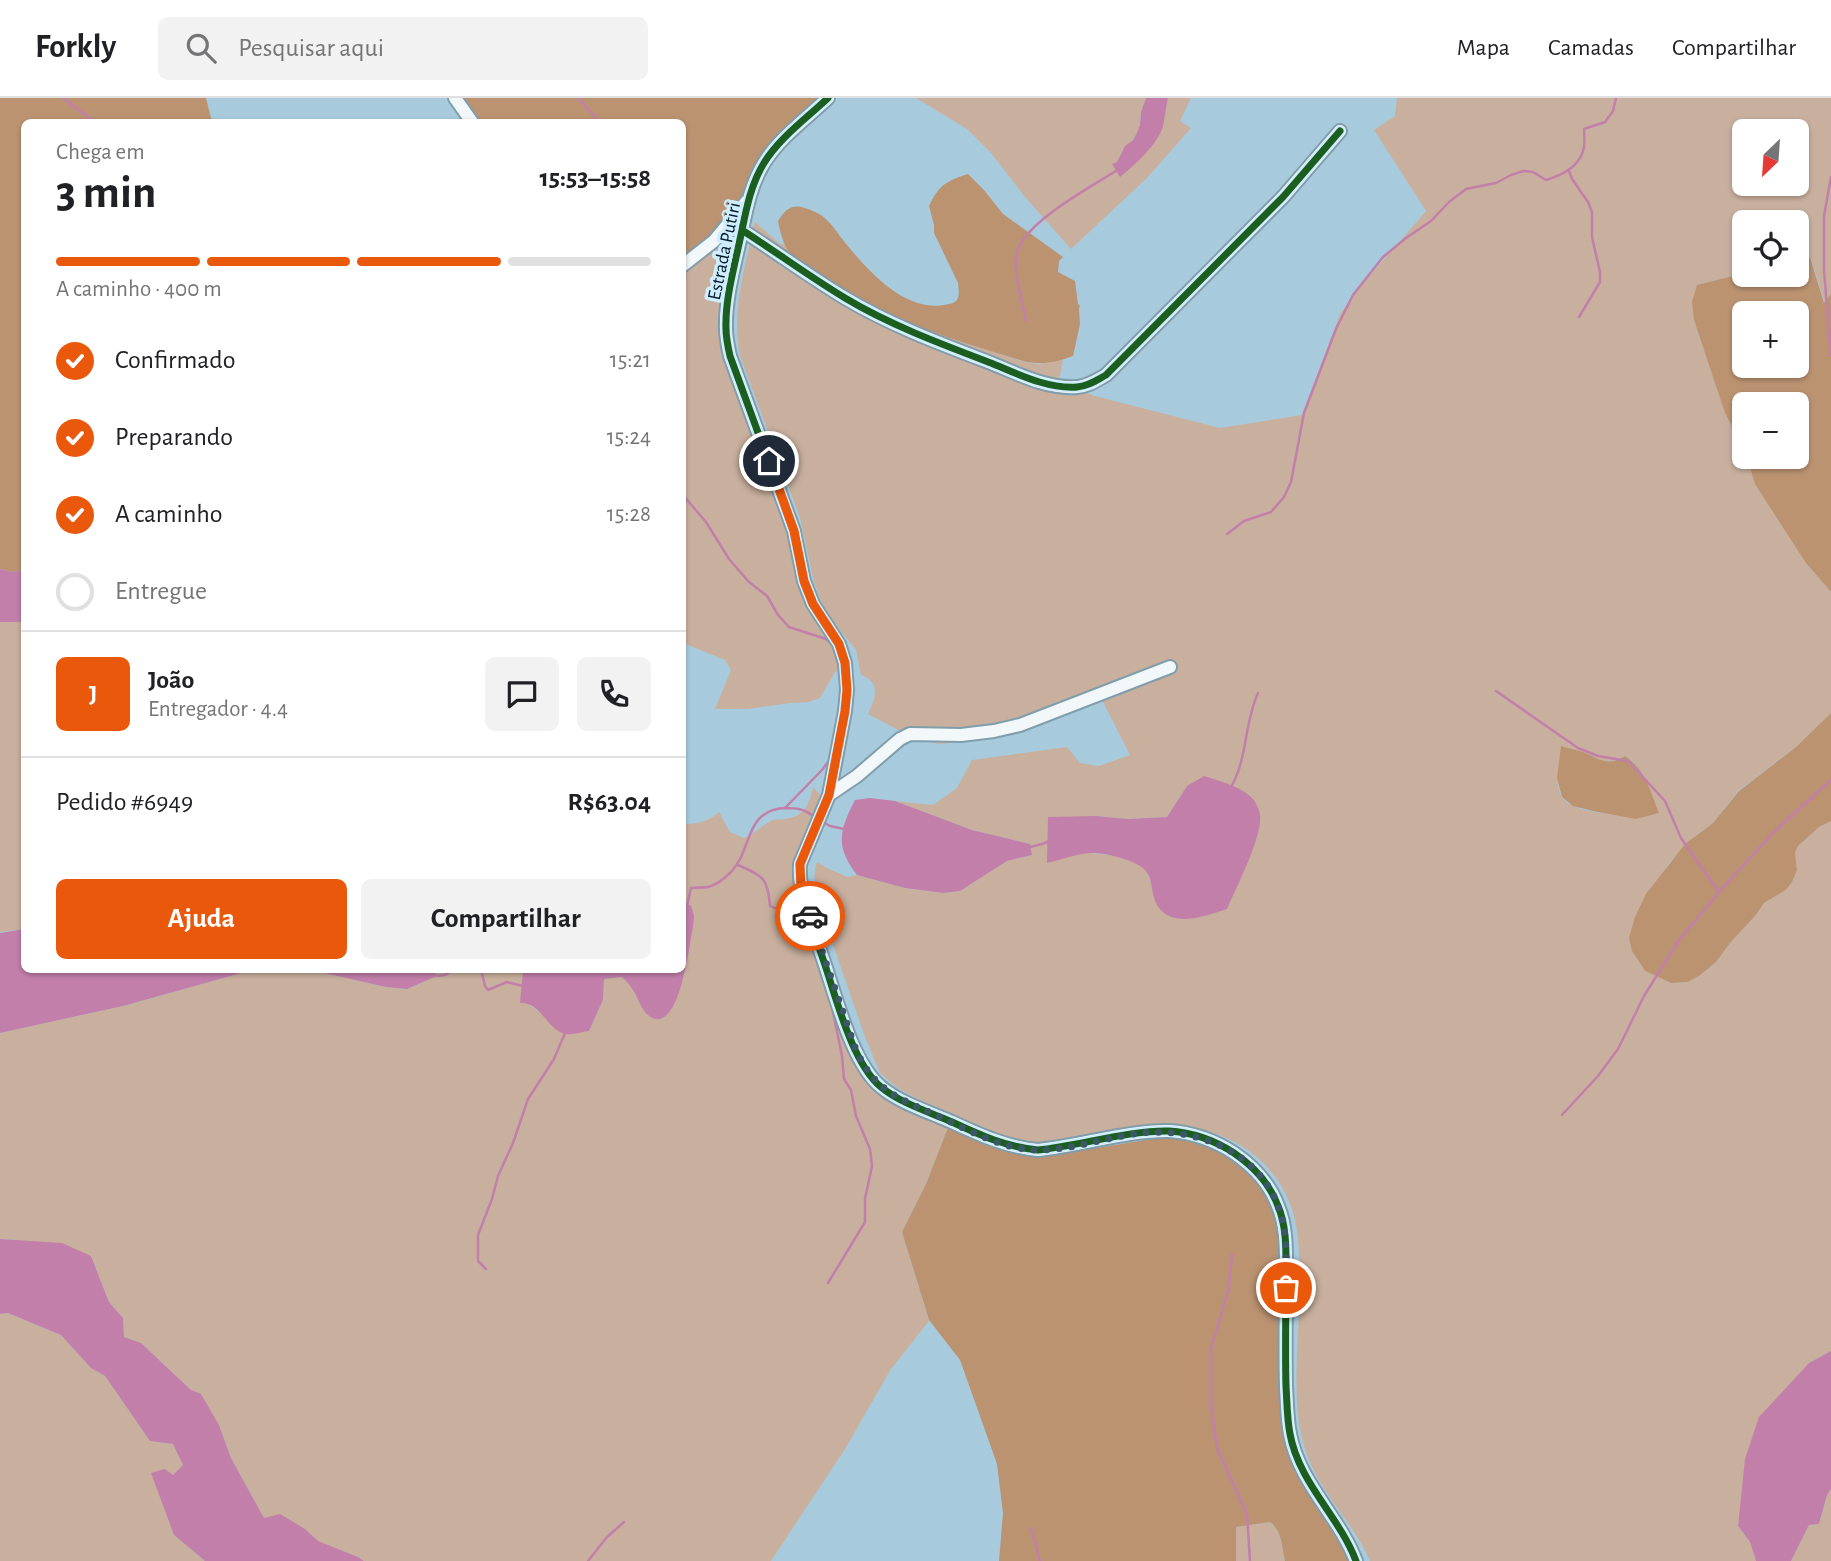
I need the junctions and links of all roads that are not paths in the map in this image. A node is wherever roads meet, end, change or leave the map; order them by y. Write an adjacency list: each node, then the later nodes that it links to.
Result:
1 (456, 98): 3 (street)
2 (828, 98): 5 (street, Estrada Putiri)
3 (469, 119)
4 (1340, 131): 6 (street)
5 (750, 198): 6 (street, Estrada Putiri); 7 (street)
6 (742, 230): 9 (street, Estrada Putiri)
7 (686, 263)
8 (1170, 667): 9 (street)
9 (829, 795): 10 (street, Estrada Putiri)
10 (1356, 1561)

